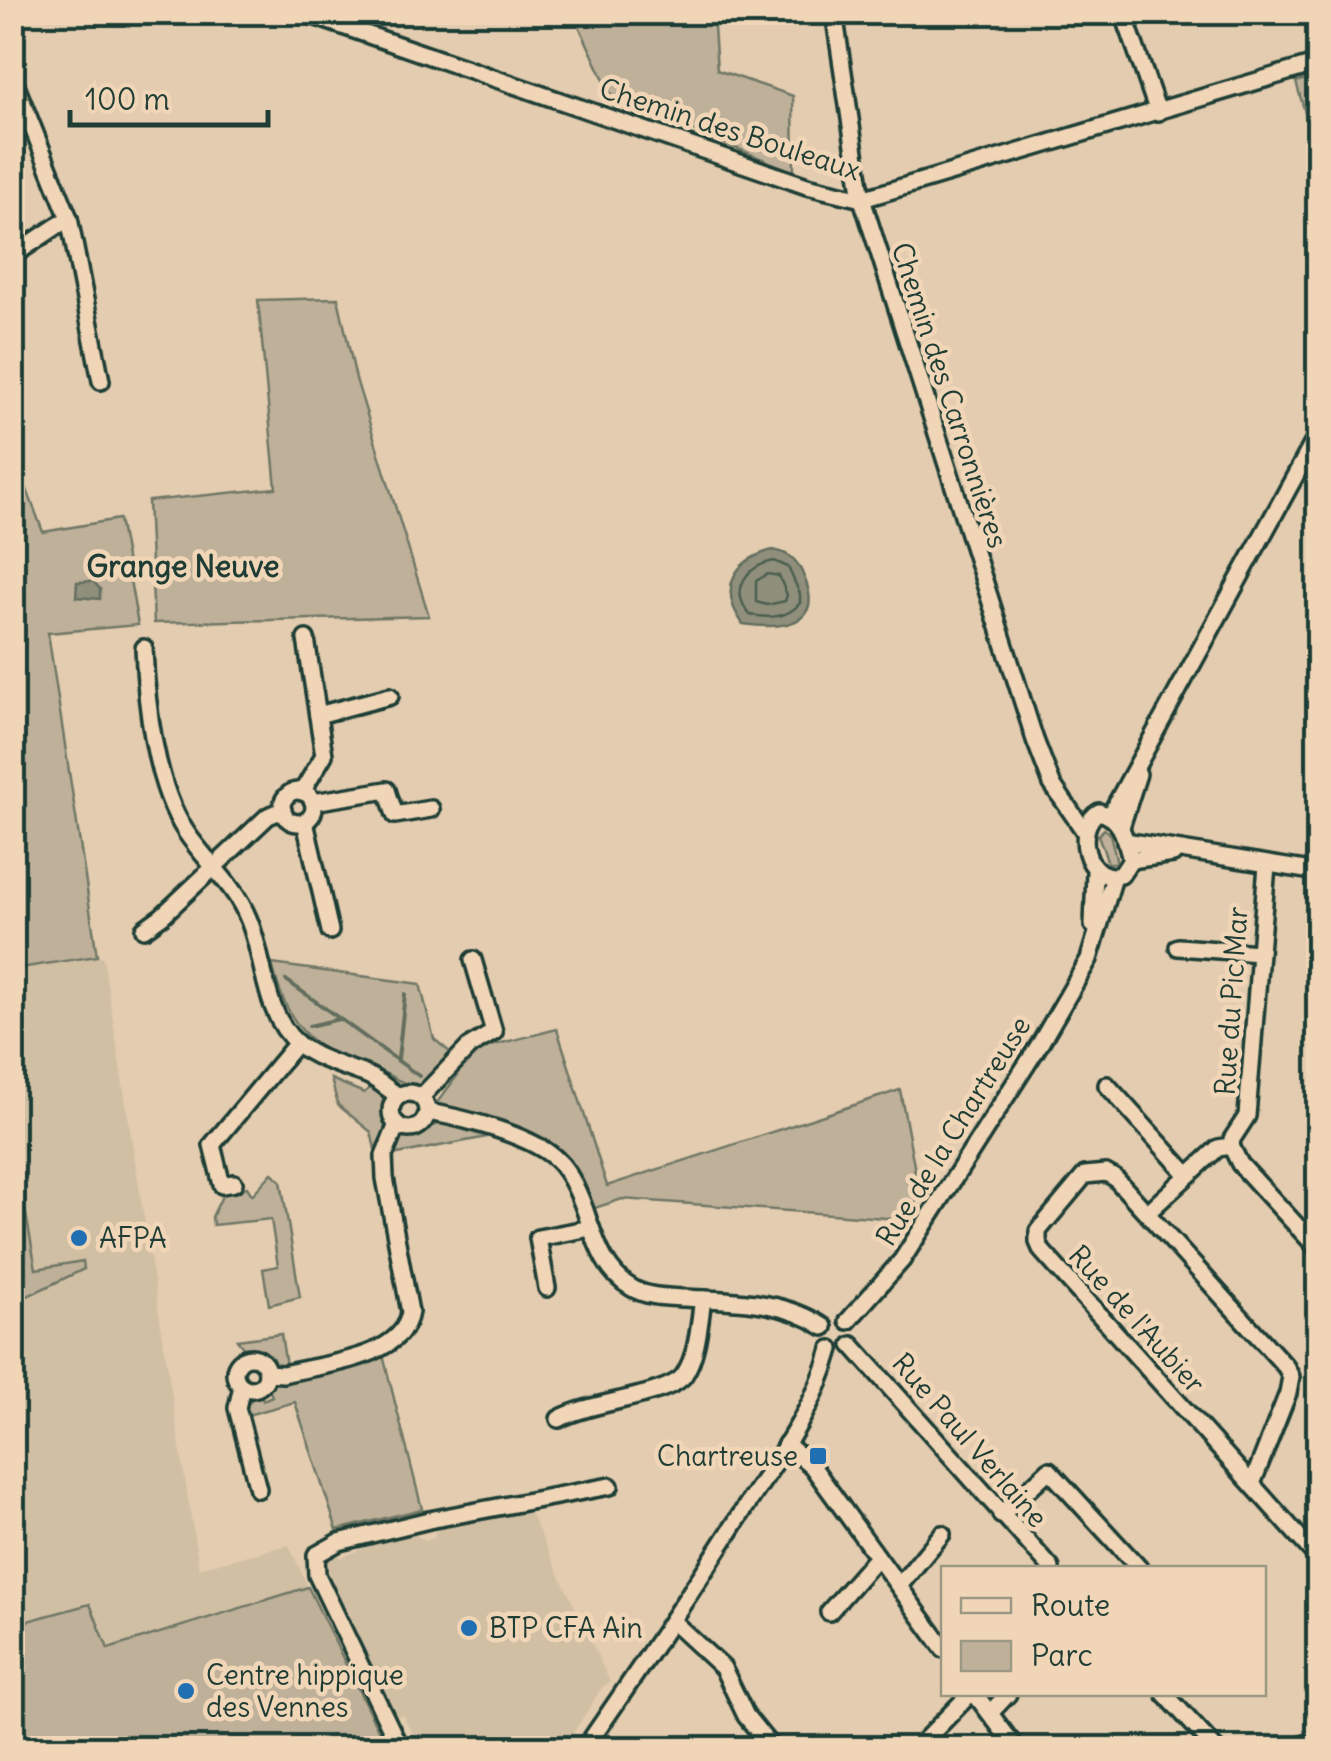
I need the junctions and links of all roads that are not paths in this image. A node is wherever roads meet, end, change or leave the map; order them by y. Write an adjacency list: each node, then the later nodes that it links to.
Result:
1 (302, 12): 7 (street, Chemin des Bouleaux)
2 (834, 12): 7 (street, Chemin des Carronnières)
3 (1123, 12): 6 (street)
4 (1318, 63): 6 (street, Chemin des Bouleaux)
5 (12, 76): 8 (street)
6 (1158, 112): 7 (street, Chemin des Bouleaux)
7 (862, 199): 20 (street, Chemin des Carronnières)
8 (70, 218): 9 (street); 10 (street)
9 (12, 256)
10 (101, 380)
11 (1318, 434): 21 (street)
12 (306, 639): 15 (street)
13 (144, 648): 25 (street)
14 (390, 696): 15 (street)
15 (318, 715): 16 (street)
16 (308, 797): 17 (street); 18 (street); 19 (street)
17 (431, 809)
18 (283, 810): 19 (street); 25 (street)
19 (304, 822): 30 (street)
20 (1088, 824): 21 (street); 26 (street, Rue de la Chartreuse)
21 (1119, 828): 22 (street); 23 (street)
22 (1192, 852): 23 (street); 24 (street)
23 (1131, 860): 28 (street)
24 (1267, 865): 27 (street); 32 (street, Rue du Pic Mar)
25 (213, 866): 29 (street); 35 (street)
26 (1096, 872): 28 (street); 33 (street, Rue de la Chartreuse)
27 (1318, 872)
28 (1114, 877): 33 (street, Rue de la Chartreuse)
29 (144, 929)
30 (330, 931)
31 (1178, 947): 32 (street)
32 (1259, 953): 40 (street, Rue du Pic Mar)
33 (1089, 959): 48 (street, Rue de la Chartreuse)
34 (473, 960): 38 (street)
35 (297, 1043): 37 (street); 42 (street)
36 (1107, 1085): 41 (street)
37 (399, 1096): 38 (street); 39 (street)
38 (424, 1105): 39 (street); 44 (street)
39 (397, 1124): 52 (street)
40 (1230, 1146): 41 (street); 45 (street)
41 (1188, 1176): 43 (street)
42 (234, 1183)
43 (1147, 1214): 56 (street, Rue de l'Aubier); 56 (street, Rue de l'Aubier)
44 (591, 1228): 46 (street); 47 (street)
45 (1318, 1249)
46 (547, 1288)
47 (703, 1299): 49 (street); 54 (street)
48 (848, 1321): 49 (street); 50 (street)
49 (824, 1327): 51 (street)
50 (852, 1345): 51 (street); 59 (street, Rue Paul Verlaine)
51 (831, 1350): 55 (street)
52 (268, 1373): 53 (street); 53 (street)
53 (242, 1386): 58 (street)
54 (559, 1419)
55 (786, 1444): 61 (street); 67 (street)
56 (1252, 1484): 62 (street, Rue de l'Aubier)
57 (610, 1486): 75 (street)
58 (258, 1489)
59 (1002, 1514): 63 (street, Rue Paul Verlaine); 64 (street)
60 (942, 1534): 65 (street)
61 (877, 1557): 65 (street); 66 (street)
62 (1318, 1558)
63 (1049, 1566)
64 (1137, 1566)
65 (899, 1586): 68 (street)
66 (829, 1612)
67 (672, 1622): 76 (street); 77 (street)
68 (941, 1645)
69 (971, 1696): 74 (street)
70 (975, 1696): 73 (street)
71 (1006, 1696): 73 (street)
72 (1168, 1696): 79 (street)
73 (990, 1713): 78 (street)
74 (926, 1740)
75 (400, 1748)
76 (584, 1748)
77 (772, 1748)
78 (1016, 1748)
79 (1215, 1748)
80 (1299, 1748): 81 (street)
81 (1309, 1748)

